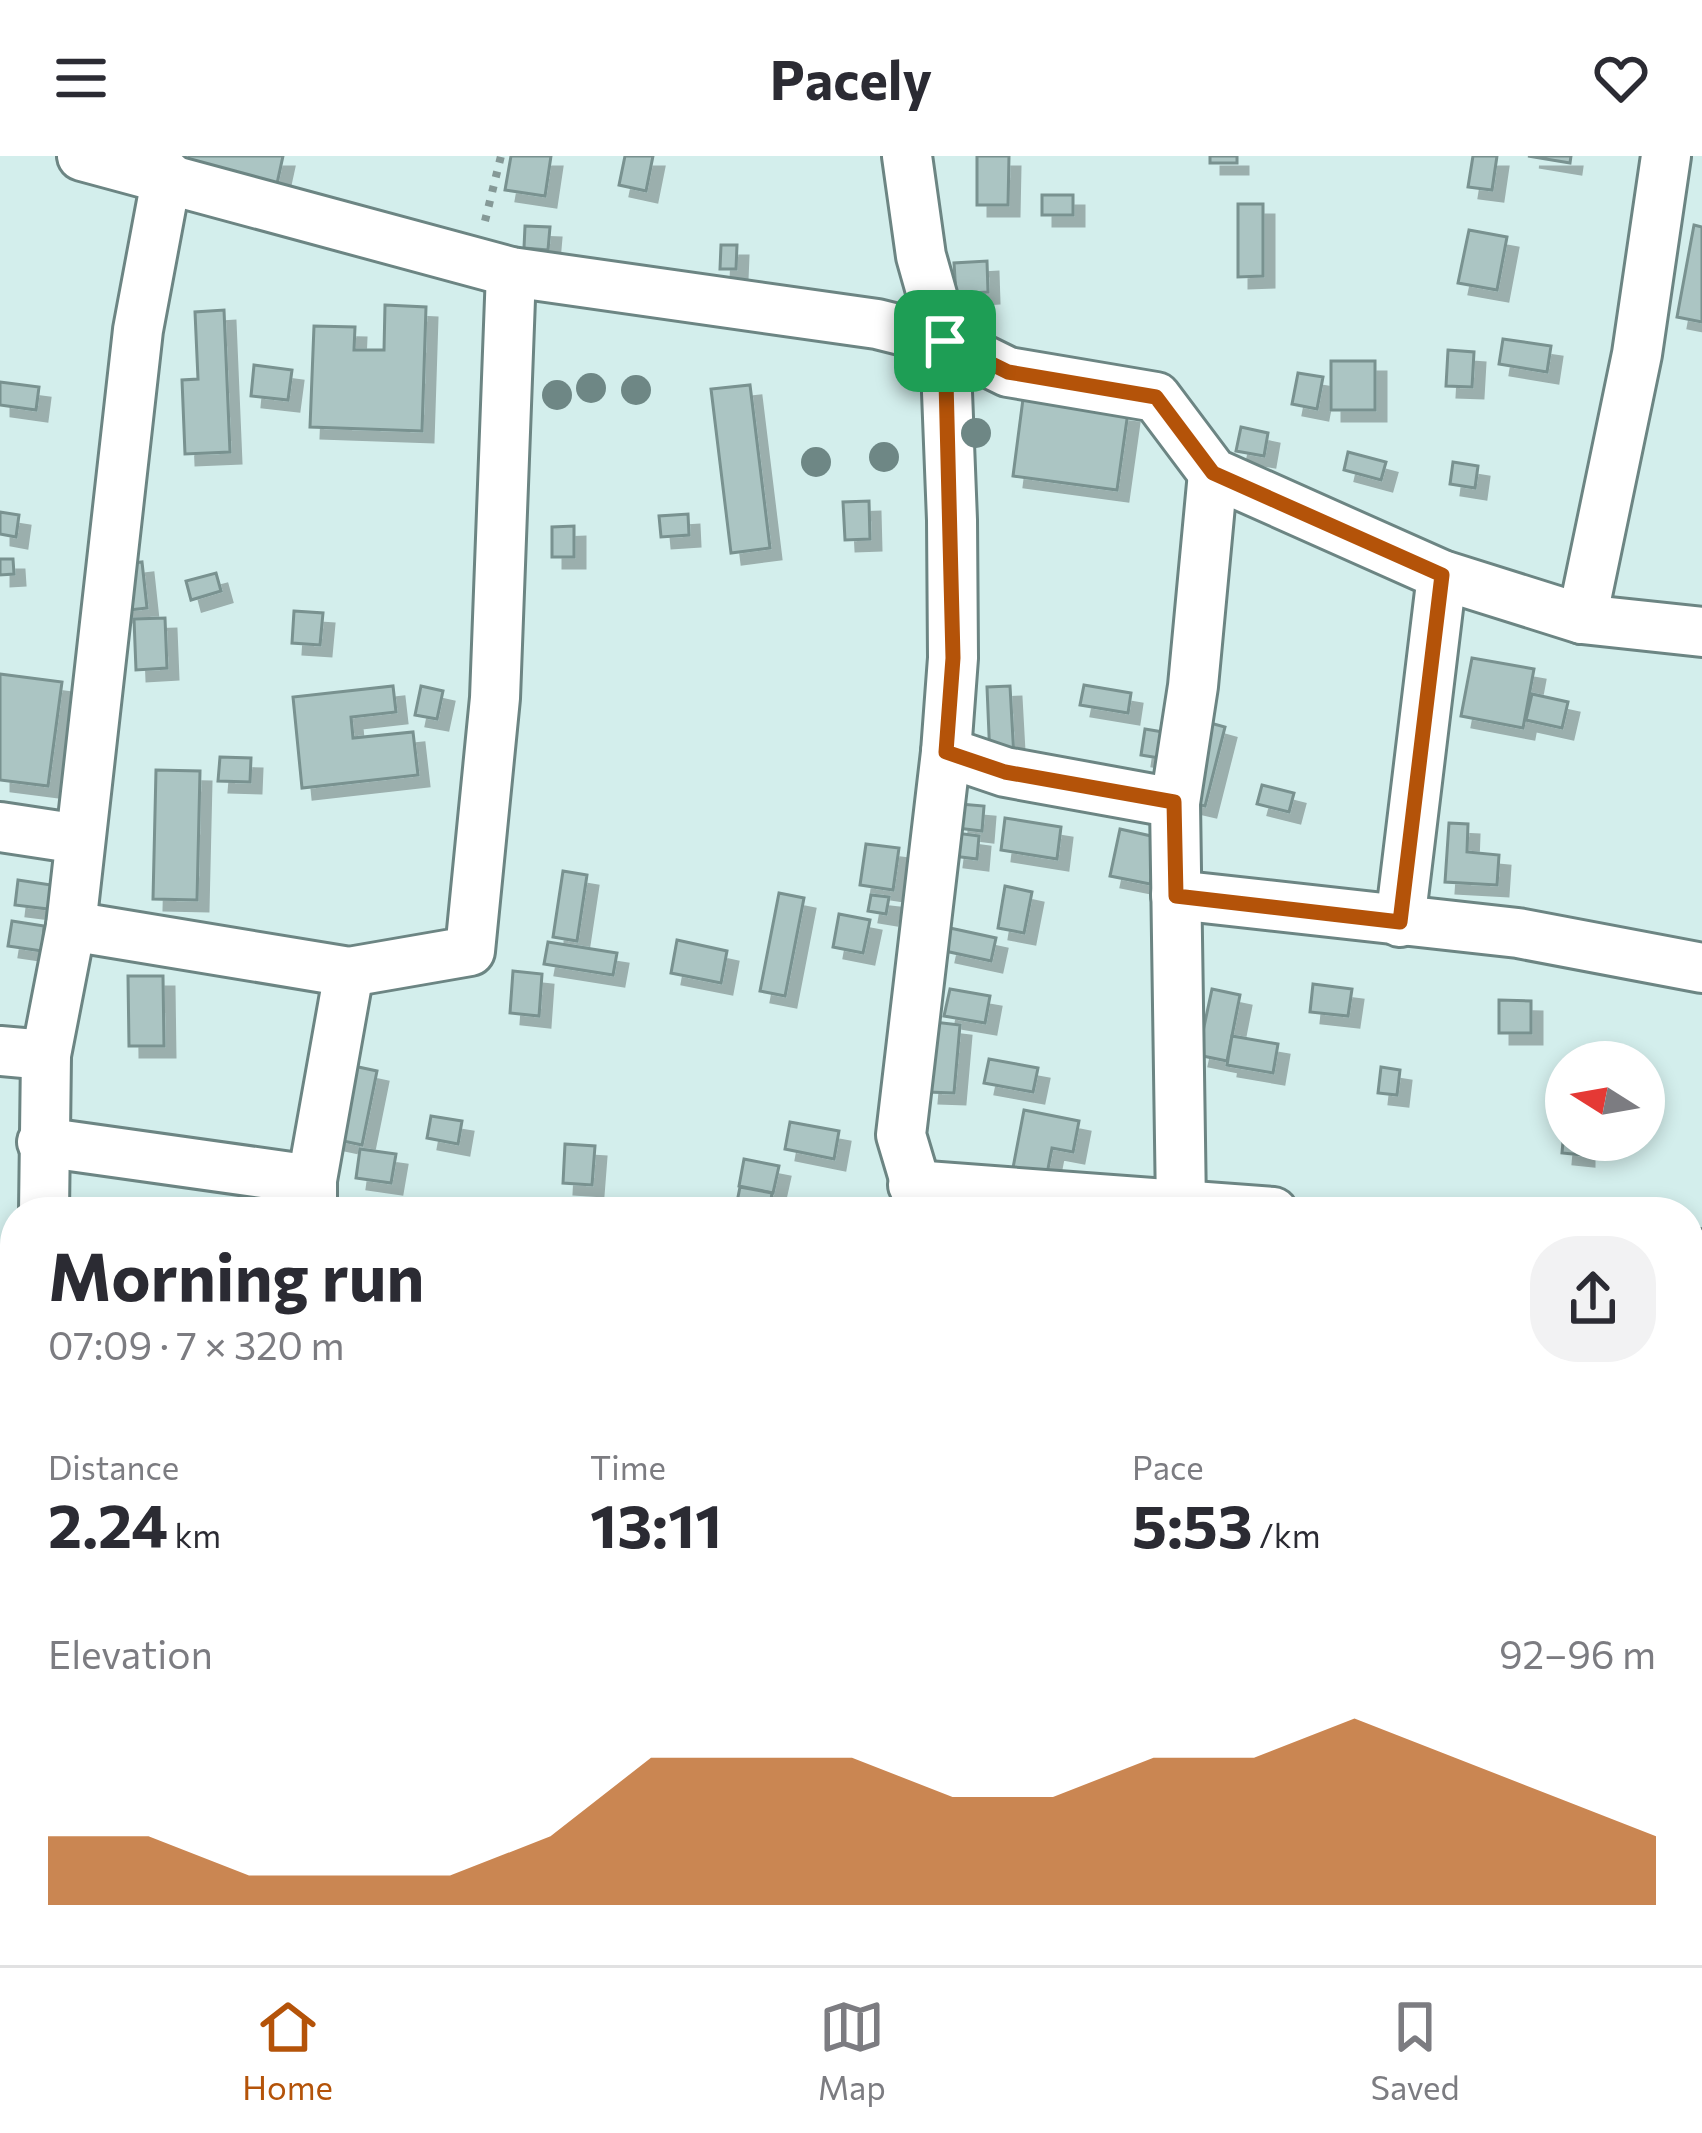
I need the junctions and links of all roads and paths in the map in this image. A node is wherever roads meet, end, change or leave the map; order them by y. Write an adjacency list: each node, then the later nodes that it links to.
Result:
1 (82, 156): 5 (street)
2 (500, 156): 6 (path)
3 (908, 156): 7 (street)
4 (1666, 156): 10 (street)
5 (167, 176): 6 (street); 15 (street)
6 (493, 268): 7 (street); 20 (street)
7 (945, 341): 8 (street); 12 (street)
8 (1213, 473): 9 (street); 13 (street)
9 (1442, 575): 10 (street); 17 (street)
10 (1582, 619): 11 (street)
11 (1702, 632)
12 (946, 752): 13 (street); 25 (street)
13 (1174, 802): 16 (street)
14 (0, 827): 15 (street)
15 (79, 839): 18 (street)
16 (1176, 896): 17 (street); 26 (street)
17 (1400, 922): 19 (street)
18 (71, 926): 20 (street); 21 (street)
19 (1699, 958)
20 (349, 972): 23 (street)
21 (23, 1053): 22 (street)
22 (43, 1142): 23 (street); 24 (street)
23 (312, 1196)
24 (44, 1197)
25 (918, 1197)
26 (1181, 1197)
27 (1103, 1965): 28 (street)
28 (1149, 1965)

